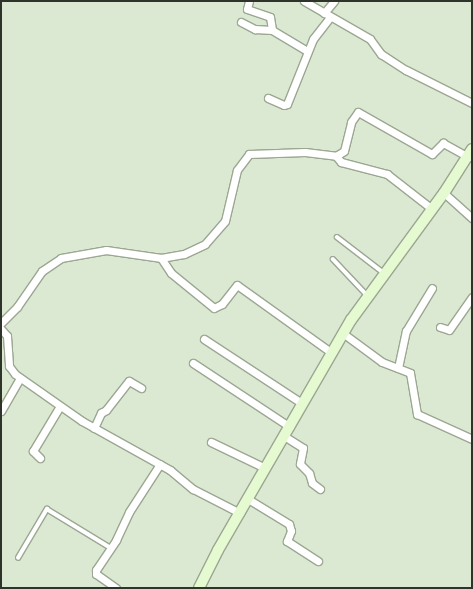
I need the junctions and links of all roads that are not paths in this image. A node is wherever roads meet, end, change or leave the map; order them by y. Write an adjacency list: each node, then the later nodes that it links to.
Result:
1 (249, 1): 7 (street)
2 (304, 1): 4 (street)
3 (334, 1): 5 (street)
4 (315, 4): 5 (street)
5 (327, 15): 8 (street); 10 (street)
6 (241, 22): 7 (street)
7 (272, 30): 8 (street)
8 (307, 51): 9 (street)
9 (268, 98)
10 (472, 103)
11 (470, 153): 12 (street); 13 (main road)
12 (337, 158): 14 (street); 17 (street)
13 (444, 193): 14 (main road); 15 (street)
14 (432, 209): 19 (main road)
15 (472, 218)
16 (337, 237): 19 (lane)
17 (161, 258): 23 (street); 28 (street)
18 (333, 258): 21 (lane)
19 (385, 274): 21 (main road)
20 (432, 288): 30 (street)
21 (368, 297): 26 (main road)
22 (472, 297): 24 (street)
23 (1, 323)
24 (440, 327)
25 (2, 330): 31 (street)
26 (344, 334): 28 (main road); 30 (street)
27 (204, 339): 33 (street)
28 (332, 353): 33 (main road)
29 (193, 363): 36 (street)
30 (398, 368): 39 (street)
31 (20, 378): 34 (street); 35 (street)
32 (141, 388): 37 (street)
33 (303, 404): 36 (main road)
34 (60, 406): 37 (street); 41 (street)
35 (1, 411)
36 (290, 426): 38 (main road)
37 (94, 428): 42 (street)
38 (284, 436): 43 (main road); 44 (street)
39 (472, 439)
40 (211, 442): 43 (street)
41 (40, 458)
42 (160, 464): 46 (street); 47 (street)
43 (266, 468): 45 (main road)
44 (320, 488)
45 (248, 499): 46 (main road); 49 (street)
46 (240, 513): 51 (main road)
47 (111, 548): 48 (lane); 50 (street)
48 (18, 558)
49 (318, 561)
50 (116, 588)
51 (199, 588)

